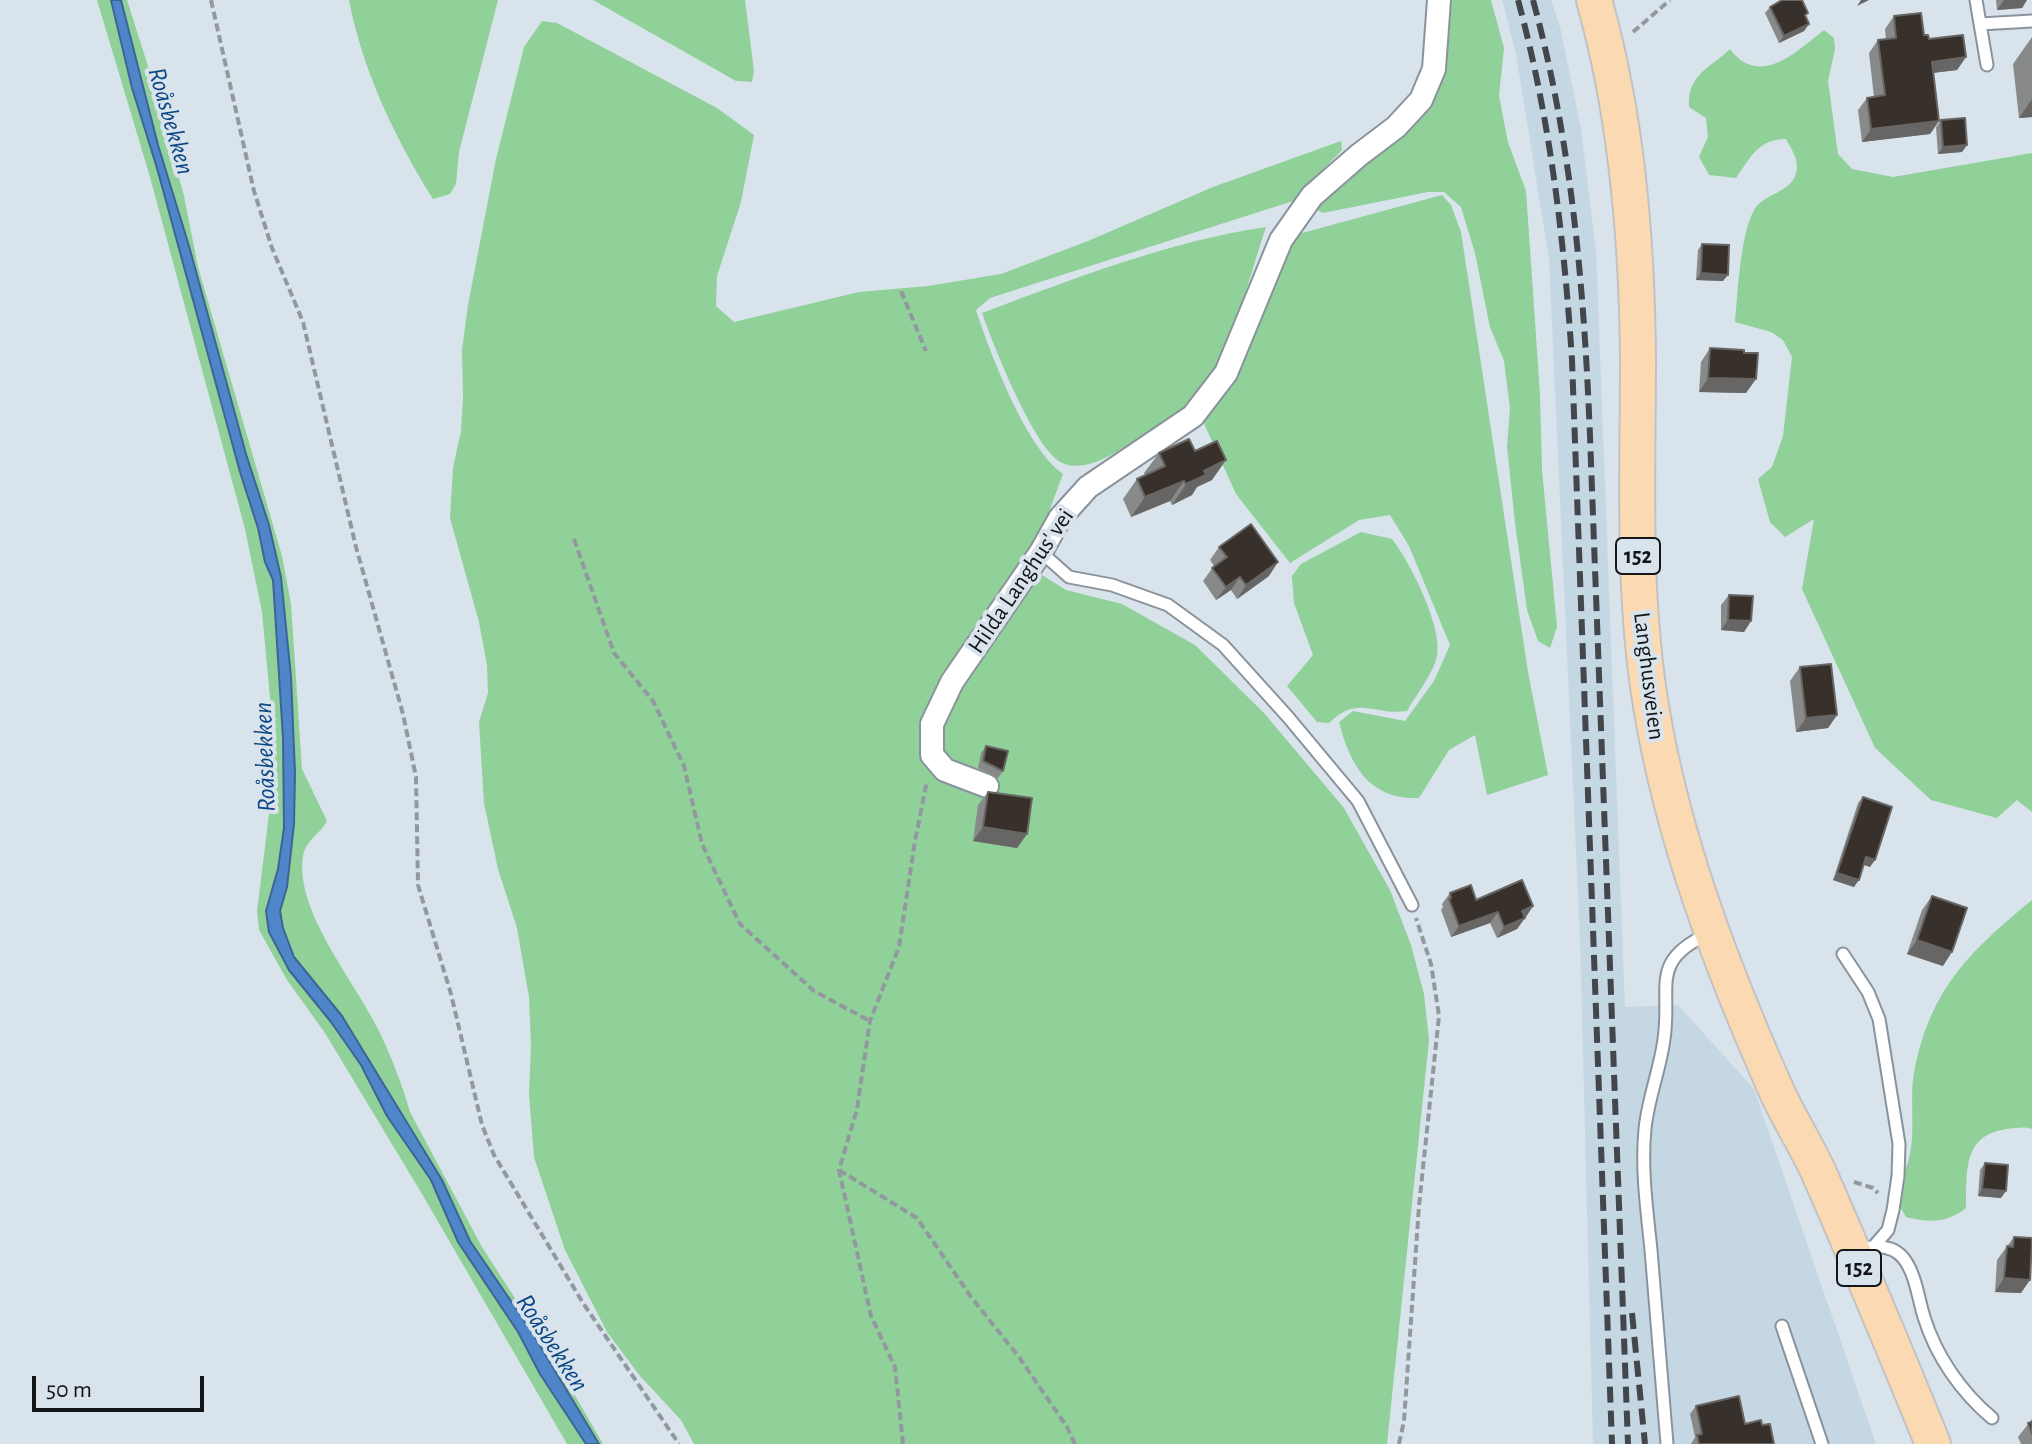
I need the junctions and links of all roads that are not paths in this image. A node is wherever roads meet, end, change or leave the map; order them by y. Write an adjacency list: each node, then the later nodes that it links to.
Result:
1 (1439, 0): 7 (street, Hilda Langhus' vei)
2 (1594, 0): 10 (main road, Langhusveien / 152)
3 (1976, 0): 5 (lane)
4 (2032, 21): 5 (lane)
5 (1980, 24): 6 (lane)
6 (1987, 65)
7 (1041, 552): 8 (street, Hilda Langhus' vei); 9 (lane)
8 (987, 786)
9 (1412, 905)
10 (1712, 933): 12 (main road, Langhusveien / 152); 16 (lane)
11 (1843, 954): 13 (lane)
12 (1778, 1094): 13 (main road, Langhusveien / 152); 18 (main road, Langhusveien / 152)
13 (1857, 1252): 15 (lane); 19 (main road, Langhusveien / 152)
14 (1782, 1326): 17 (lane)
15 (1992, 1418)
16 (1667, 1444)
17 (1822, 1444)
18 (1910, 1444)
19 (1933, 1444)

